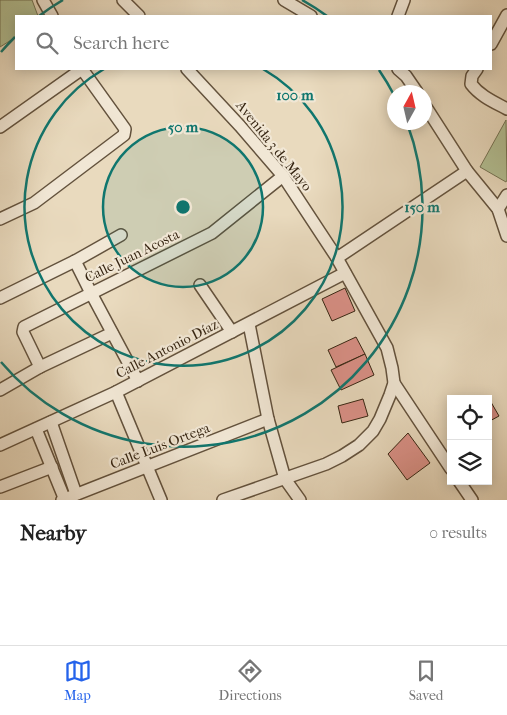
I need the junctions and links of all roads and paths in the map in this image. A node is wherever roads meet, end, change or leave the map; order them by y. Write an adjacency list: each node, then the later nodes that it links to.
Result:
1 (43, 0): 5 (street)
2 (123, 0): 6 (street)
3 (284, 0): 7 (street)
4 (404, 0): 8 (street)
5 (51, 15)
6 (137, 15)
7 (310, 15)
8 (398, 15)
9 (507, 15): 10 (street)
10 (492, 42)
11 (81, 70): 19 (street)
12 (83, 70): 24 (street)
13 (188, 70): 21 (street, Avenida 3 de Mayo)
14 (399, 70): 16 (street)
15 (476, 70): 17 (street)
16 (412, 85)
17 (507, 109)
18 (432, 116): 20 (street)
19 (0, 127)
20 (467, 171): 23 (street); 27 (street)
21 (283, 176): 27 (street, Avenida 3 de Mayo); 31 (street, Calle Juan Acosta)
22 (507, 195): 23 (street)
23 (498, 209): 26 (street)
24 (0, 219)
25 (121, 235): 28 (street)
26 (507, 236)
27 (337, 258): 29 (street, Avenida 3 de Mayo)
28 (75, 261): 31 (street); 32 (street)
29 (345, 273): 33 (street, Calle Antonio Díaz); 38 (street, Avenida 3 de Mayo)
30 (200, 285): 34 (street)
31 (91, 293): 35 (street); 36 (street, Calle Juan Acosta)
32 (0, 298)
33 (249, 324): 34 (street, Calle Antonio Díaz); 41 (street)
34 (232, 332): 37 (street, Calle Antonio Díaz)
35 (112, 333): 36 (street); 37 (street)
36 (40, 367): 39 (street)
37 (138, 381): 40 (street, Calle Antonio Díaz)
38 (394, 383): 45 (street); 48 (street)
39 (0, 390)
40 (116, 392): 42 (street, Calle Antonio Díaz); 46 (street)
41 (268, 419): 46 (street, Calle Luis Ortega); 48 (street)
42 (51, 422): 43 (street, Calle Antonio Díaz); 51 (street)
43 (36, 429): 44 (street, Calle Antonio Díaz); 47 (street)
44 (0, 445)
45 (447, 463)
46 (147, 466): 51 (street, Calle Luis Ortega); 53 (street)
47 (52, 467): 50 (street); 52 (street)
48 (285, 479): 54 (street); 55 (street)
49 (462, 485): 56 (street)
50 (0, 487)
51 (76, 494): 52 (street, Calle Luis Ortega)
52 (64, 500)
53 (161, 500)
54 (223, 500)
55 (300, 500)
56 (472, 500)

